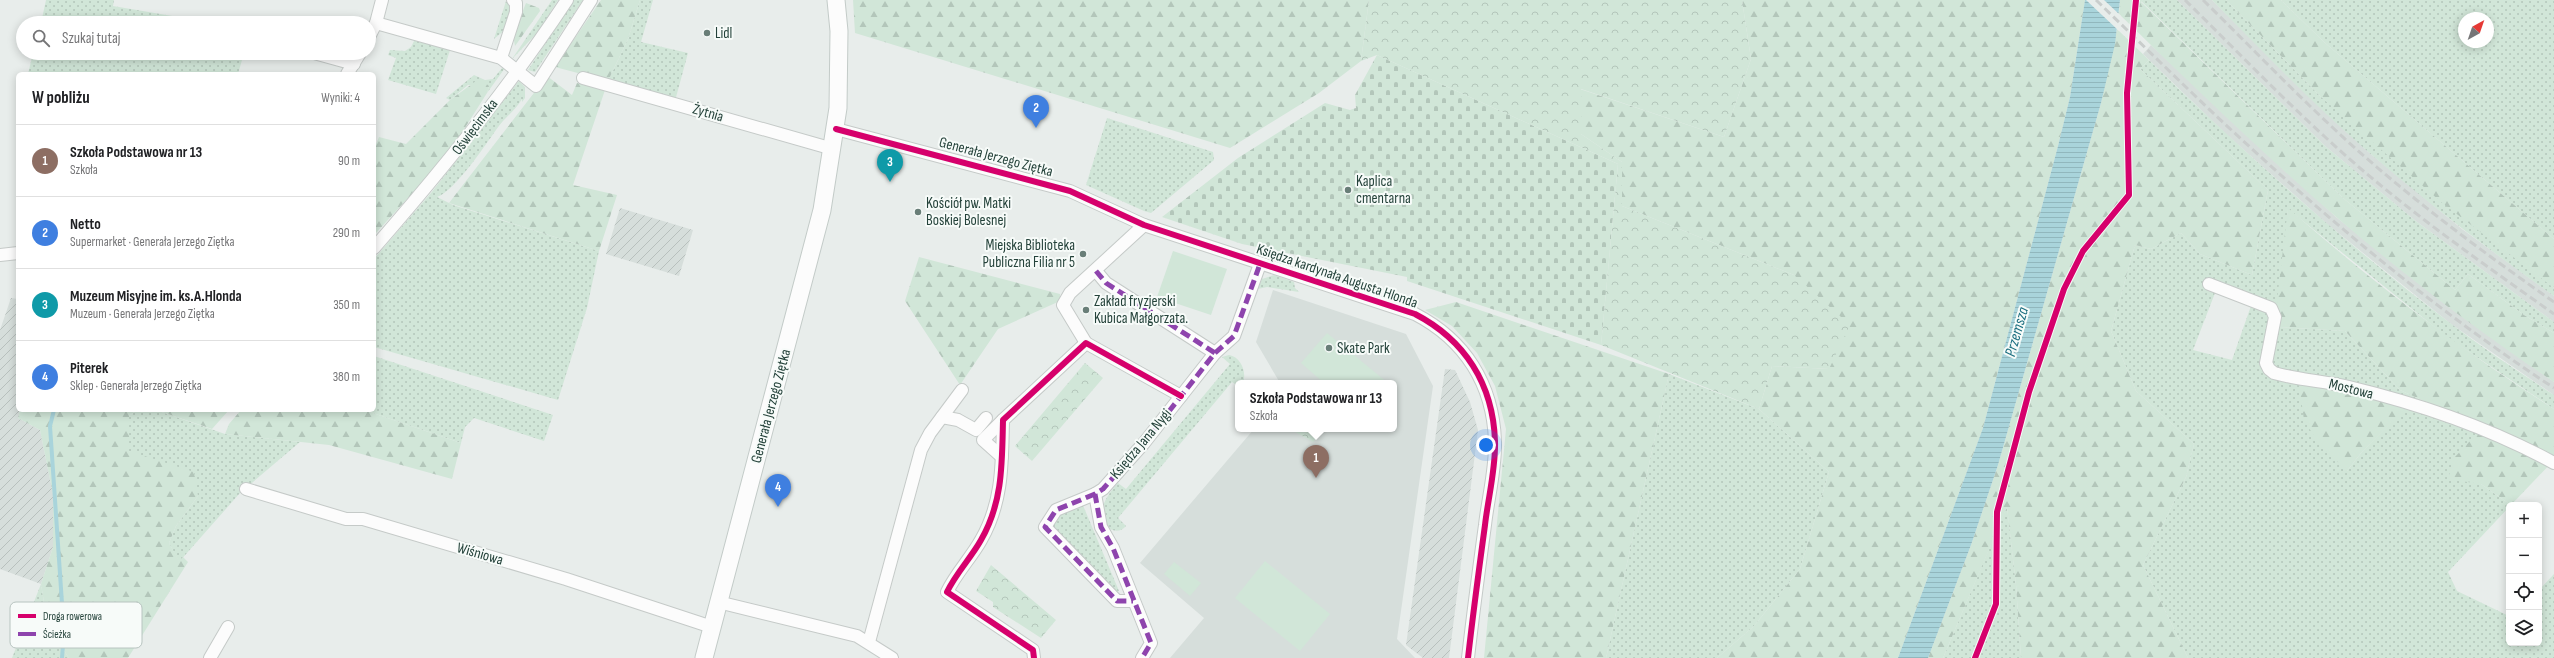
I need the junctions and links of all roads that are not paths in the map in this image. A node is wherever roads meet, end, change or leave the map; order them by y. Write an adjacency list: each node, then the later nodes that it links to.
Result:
1 (382, 0): 6 (street)
2 (567, 0): 11 (street, Oświęcimska)
3 (591, 0): 11 (street)
4 (836, 0): 13 (main road, Generała Jerzego Ziętka)
5 (515, 2): 7 (street)
6 (376, 23): 7 (street)
7 (501, 58): 11 (street)
8 (330, 60): 10 (street)
9 (356, 60): 10 (street)
10 (350, 69)
11 (517, 71): 16 (street, Oświęcimska)
12 (583, 78): 14 (street, Żytnia)
13 (836, 129): 14 (main road, Generała Jerzego Ziętka); 15 (street, Generała Jerzego Ziętka)
14 (833, 149): 34 (main road, Generała Jerzego Ziętka)
15 (1144, 225): 19 (street, Księdza kardynała Augusta Hlonda); 20 (street)
16 (376, 246)
17 (16, 253): 18 (street)
18 (0, 255)
19 (1260, 264): 23 (street, Księdza Jana Nygi); 43 (street, Księdza kardynała Augusta Hlonda)
20 (1096, 271): 22 (street); 23 (street)
21 (2209, 284): 30 (street, Mostowa)
22 (1086, 343): 25 (street); 28 (street)
23 (1216, 353): 25 (street, Księdza Jana Nygi)
24 (962, 390): 26 (street)
25 (1181, 396): 32 (street, Księdza Jana Nygi)
26 (942, 417): 27 (street); 37 (street)
27 (986, 418)
28 (1003, 420): 29 (street); 29 (street)
29 (1002, 457): 41 (street)
30 (2554, 463)
31 (246, 489): 36 (street, Wiśniowa)
32 (1095, 494): 33 (street); 33 (street, Księdza Jana Nygi)
33 (1133, 601): 42 (street)
34 (718, 602): 36 (main road, Generała Jerzego Ziętka); 37 (street)
35 (228, 627): 38 (street)
36 (712, 627): 39 (main road, Generała Jerzego Ziętka)
37 (874, 649): 40 (street)
38 (210, 658)
39 (704, 658)
40 (892, 658)
41 (1034, 658)
42 (1142, 658)
43 (1468, 658)

